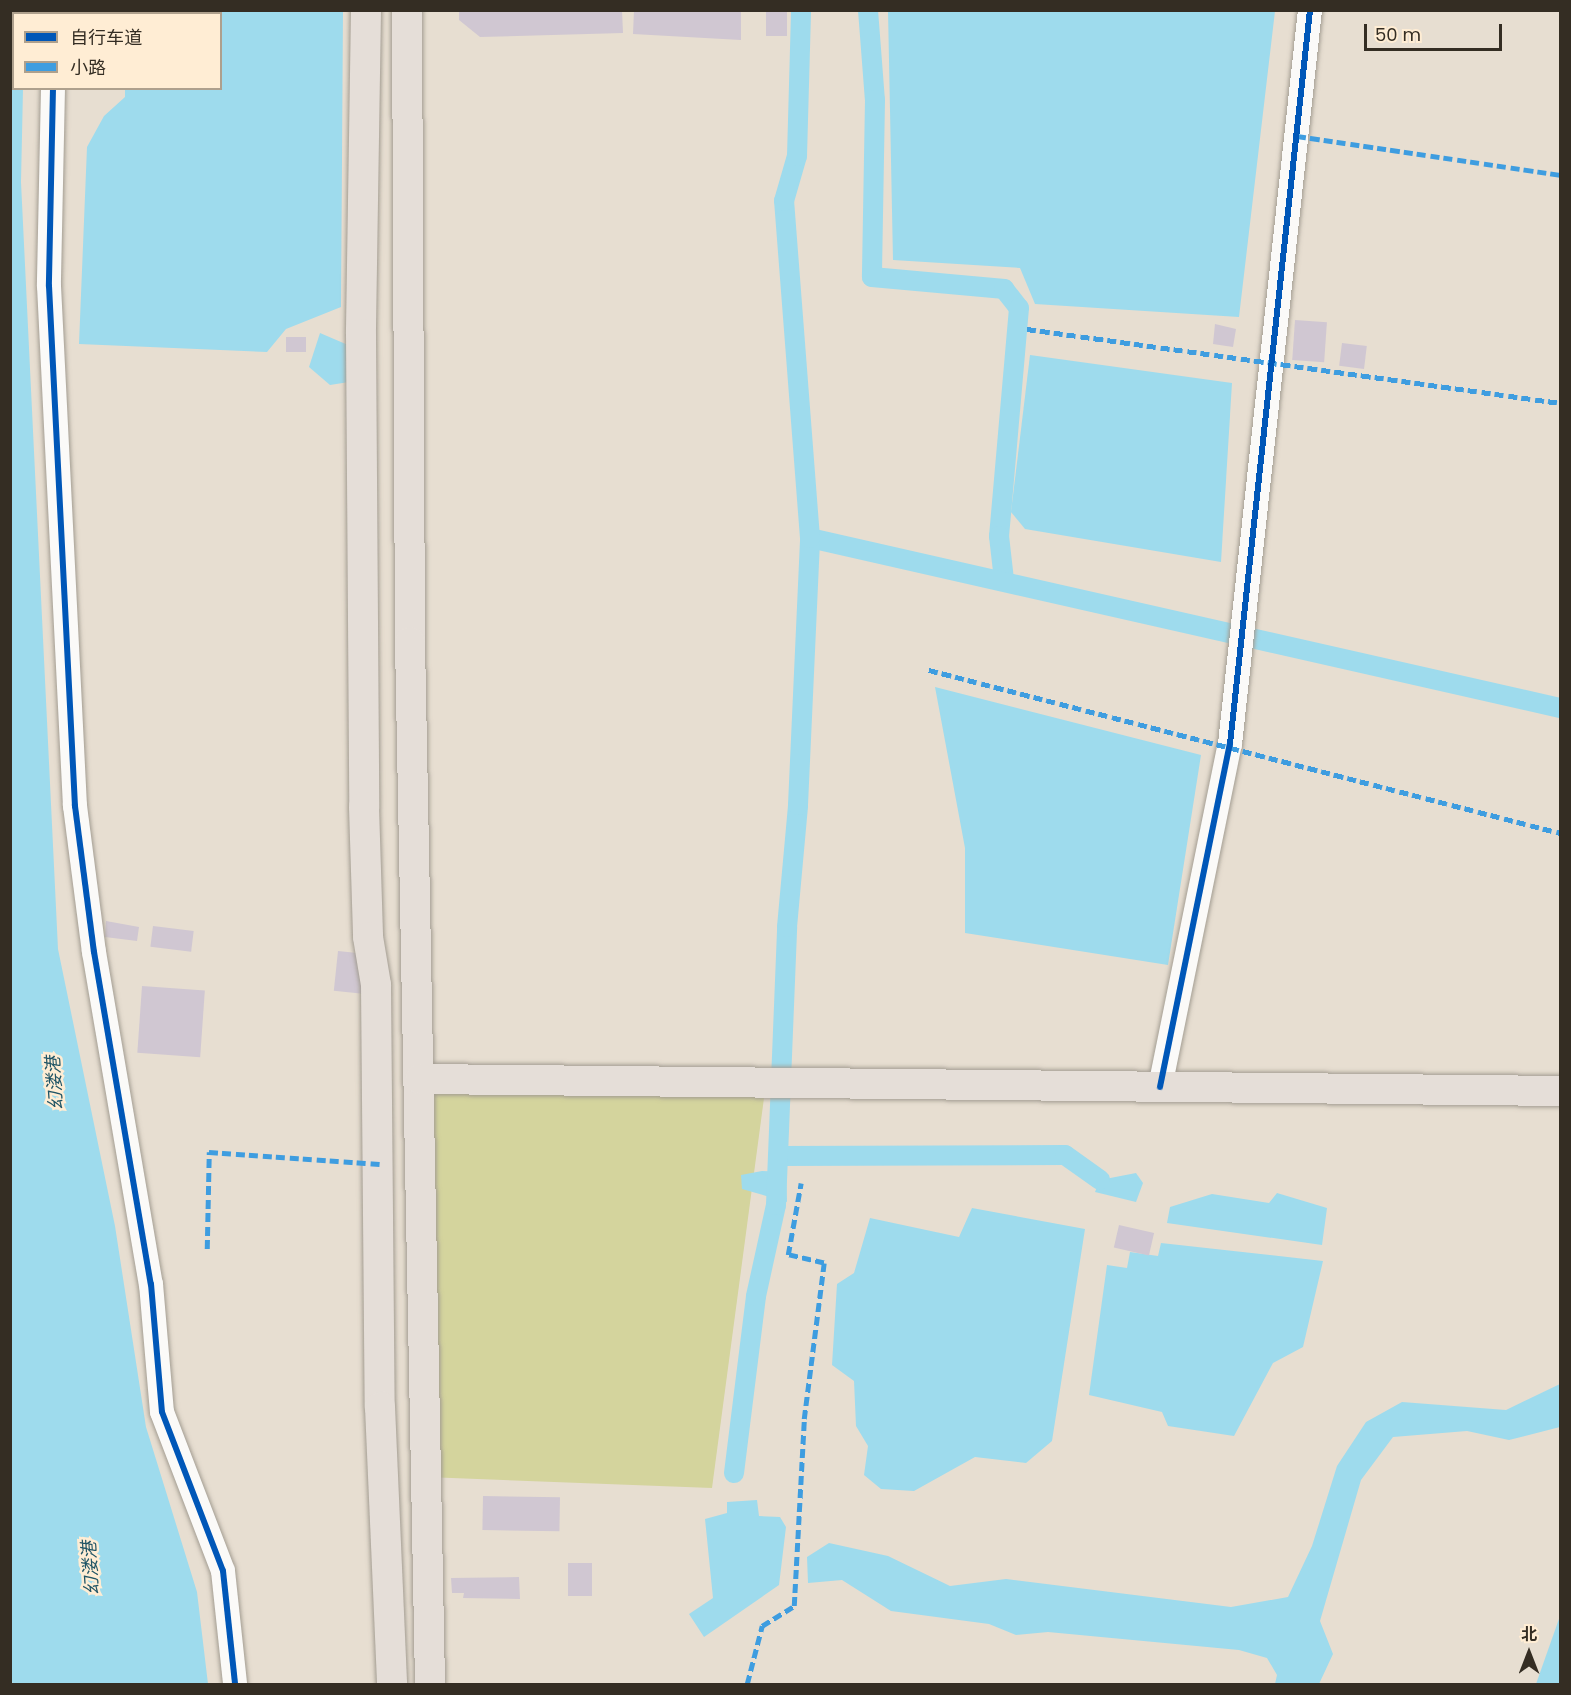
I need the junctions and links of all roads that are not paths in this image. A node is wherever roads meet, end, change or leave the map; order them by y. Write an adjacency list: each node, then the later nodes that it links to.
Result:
1 (366, 10): 6 (main road)
2 (407, 10): 5 (main road)
3 (1310, 10): 8 (street)
4 (53, 90): 10 (street)
5 (418, 984): 6 (main road); 7 (main road)
6 (376, 985): 11 (main road)
7 (420, 1079): 8 (main road); 12 (main road)
8 (1160, 1087): 9 (main road)
9 (1560, 1091)
10 (235, 1684)
11 (392, 1684)
12 (430, 1684)

